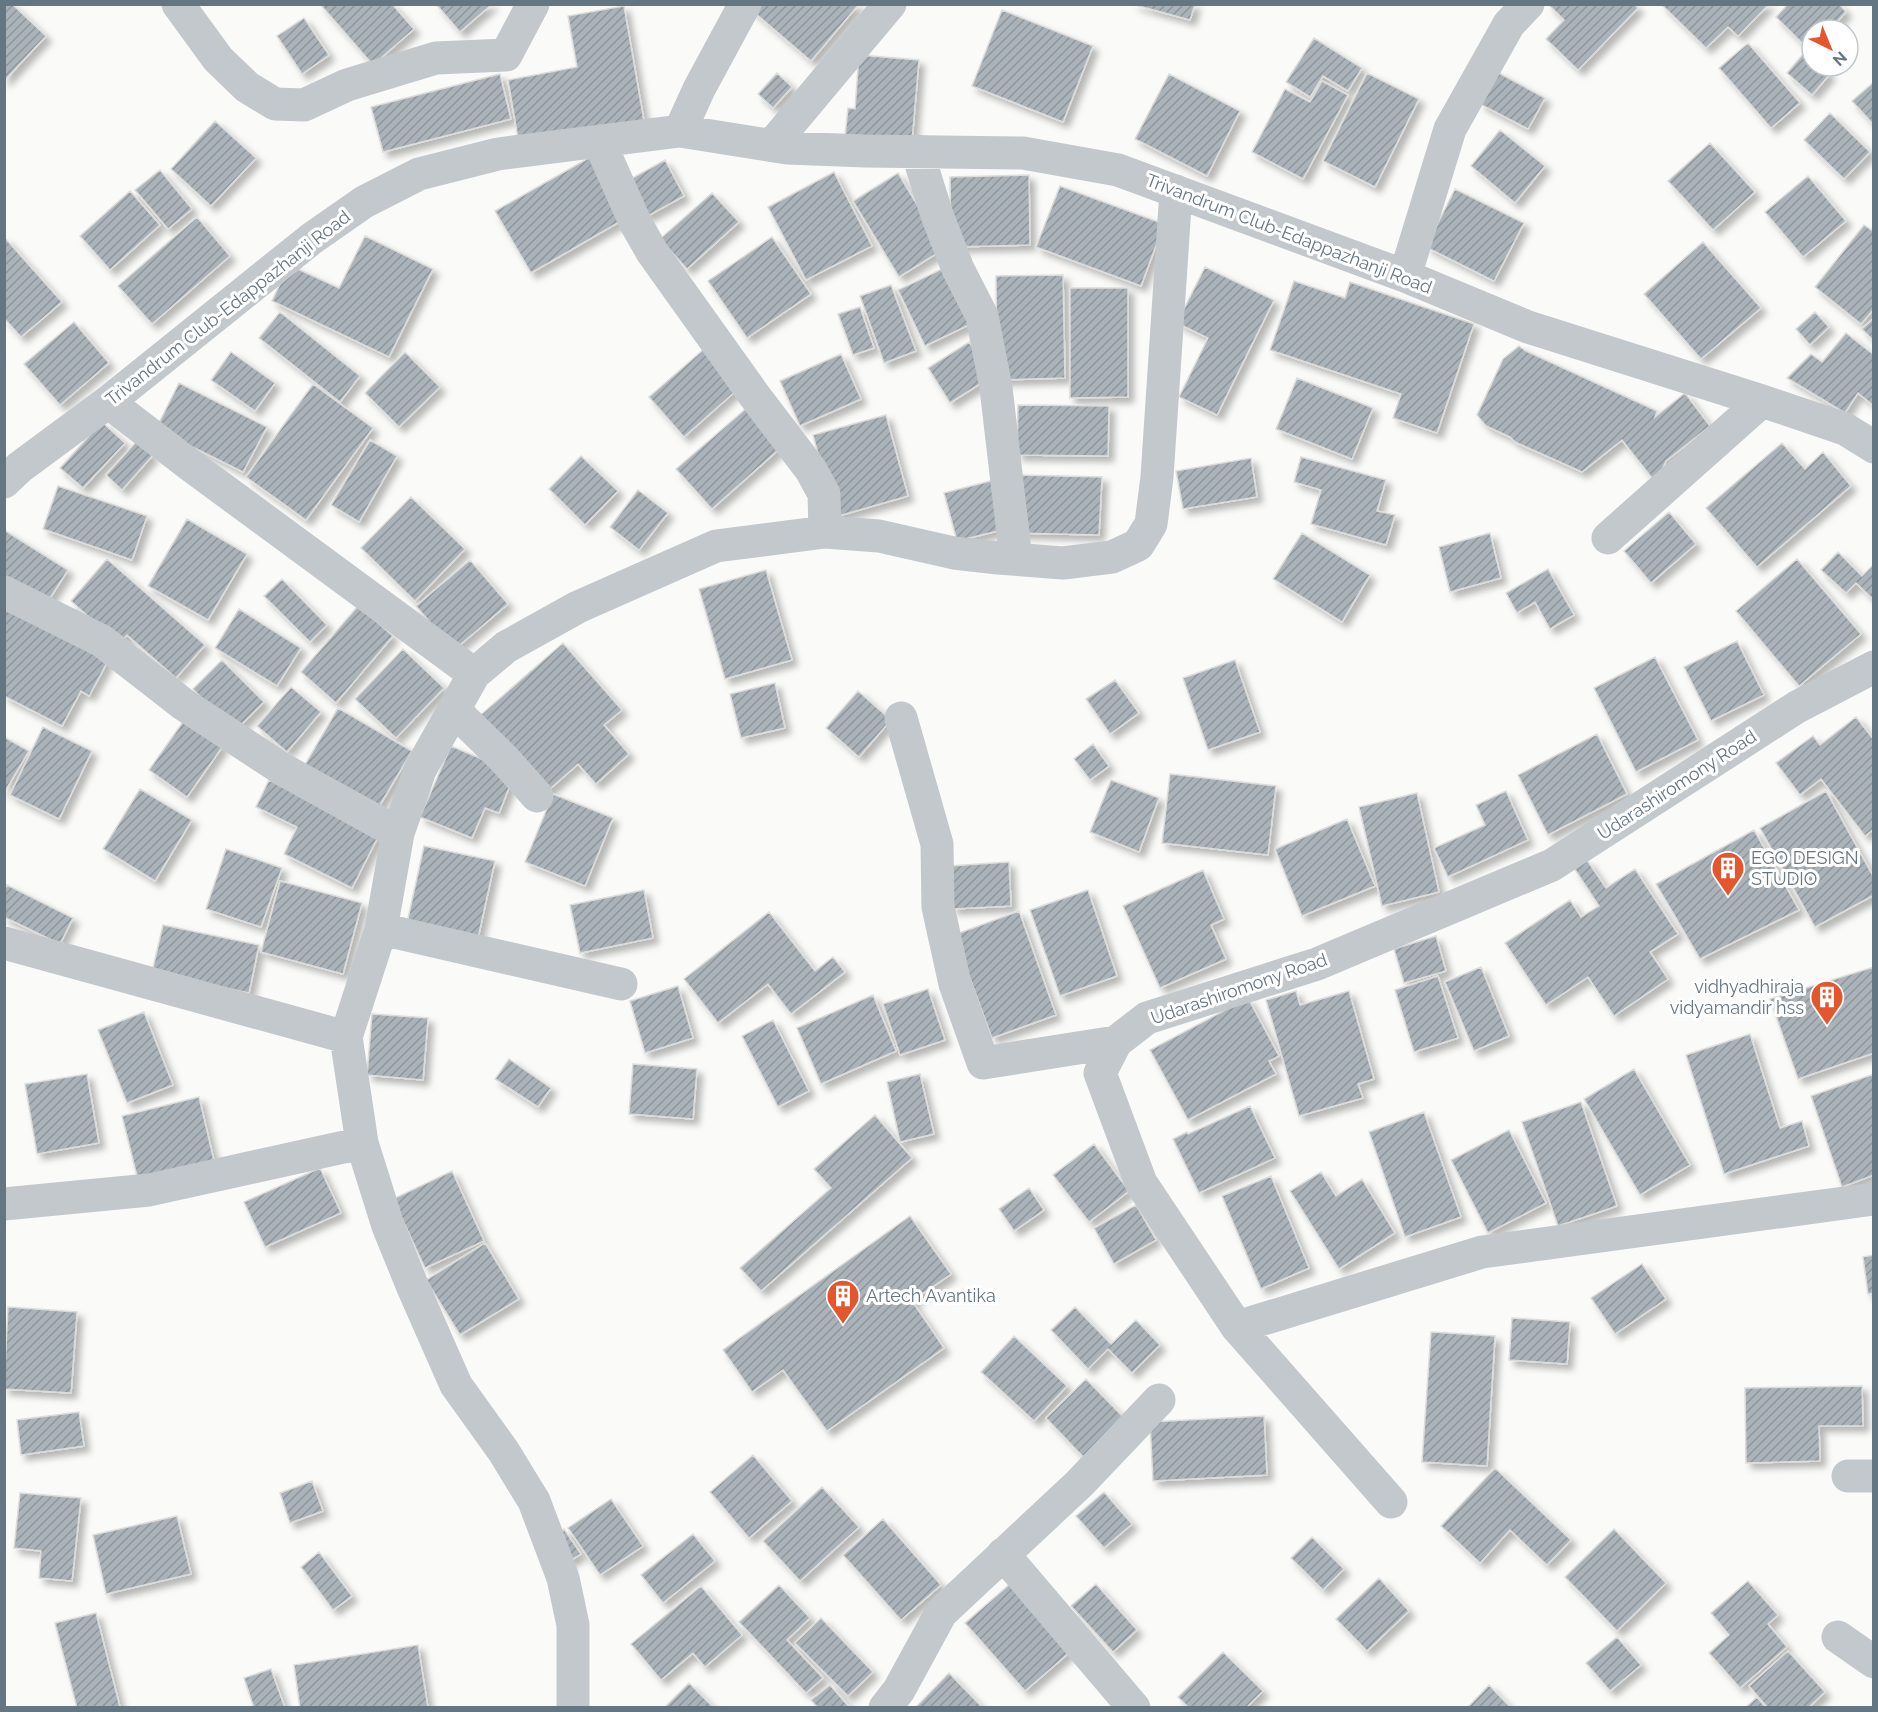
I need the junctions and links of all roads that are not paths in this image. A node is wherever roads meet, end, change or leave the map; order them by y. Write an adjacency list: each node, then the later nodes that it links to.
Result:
1 (178, 4): 2 (street)
2 (533, 4)
3 (745, 4): 6 (street)
4 (890, 4): 8 (street)
5 (1528, 4): 11 (street)
6 (680, 132): 7 (street, Trivandrum Club-Edappazhanji Road); 8 (street, Trivandrum Club-Edappazhanji Road)
7 (599, 141): 13 (street, Trivandrum Club-Edappazhanji Road); 16 (street)
8 (772, 145): 9 (street, Trivandrum Club-Edappazhanji Road)
9 (917, 152): 10 (street, Trivandrum Club-Edappazhanji Road); 18 (street)
10 (1176, 191): 11 (street, Trivandrum Club-Edappazhanji Road); 18 (street)
11 (1405, 276): 12 (street, Trivandrum Club-Edappazhanji Road)
12 (1762, 400): 14 (street, Trivandrum Club-Edappazhanji Road); 17 (street)
13 (108, 402): 15 (street, Trivandrum Club-Edappazhanji Road); 21 (street)
14 (1874, 447)
15 (4, 483)
16 (825, 532): 18 (street); 21 (street)
17 (1608, 538)
18 (1016, 560)
19 (4, 592): 25 (street)
20 (1874, 667): 30 (street, Udarashiromony Road)
21 (474, 674): 22 (street)
22 (454, 710): 24 (street); 25 (street)
23 (901, 718): 30 (street)
24 (537, 796)
25 (398, 833): 26 (street)
26 (381, 929): 28 (street); 29 (street)
27 (4, 943): 29 (street)
28 (621, 984)
29 (346, 1037): 31 (street)
30 (1116, 1042): 34 (street, Udarashiromony Road)
31 (362, 1143): 33 (street); 40 (street)
32 (1874, 1199): 34 (street)
33 (4, 1204)
34 (1237, 1327): 36 (street, Udarashiromony Road)
35 (1159, 1400): 37 (street)
36 (1391, 1502)
37 (1003, 1554): 41 (street); 42 (street)
38 (1838, 1637): 39 (street)
39 (1874, 1662)
40 (573, 1707)
41 (885, 1707)
42 (1134, 1707)

